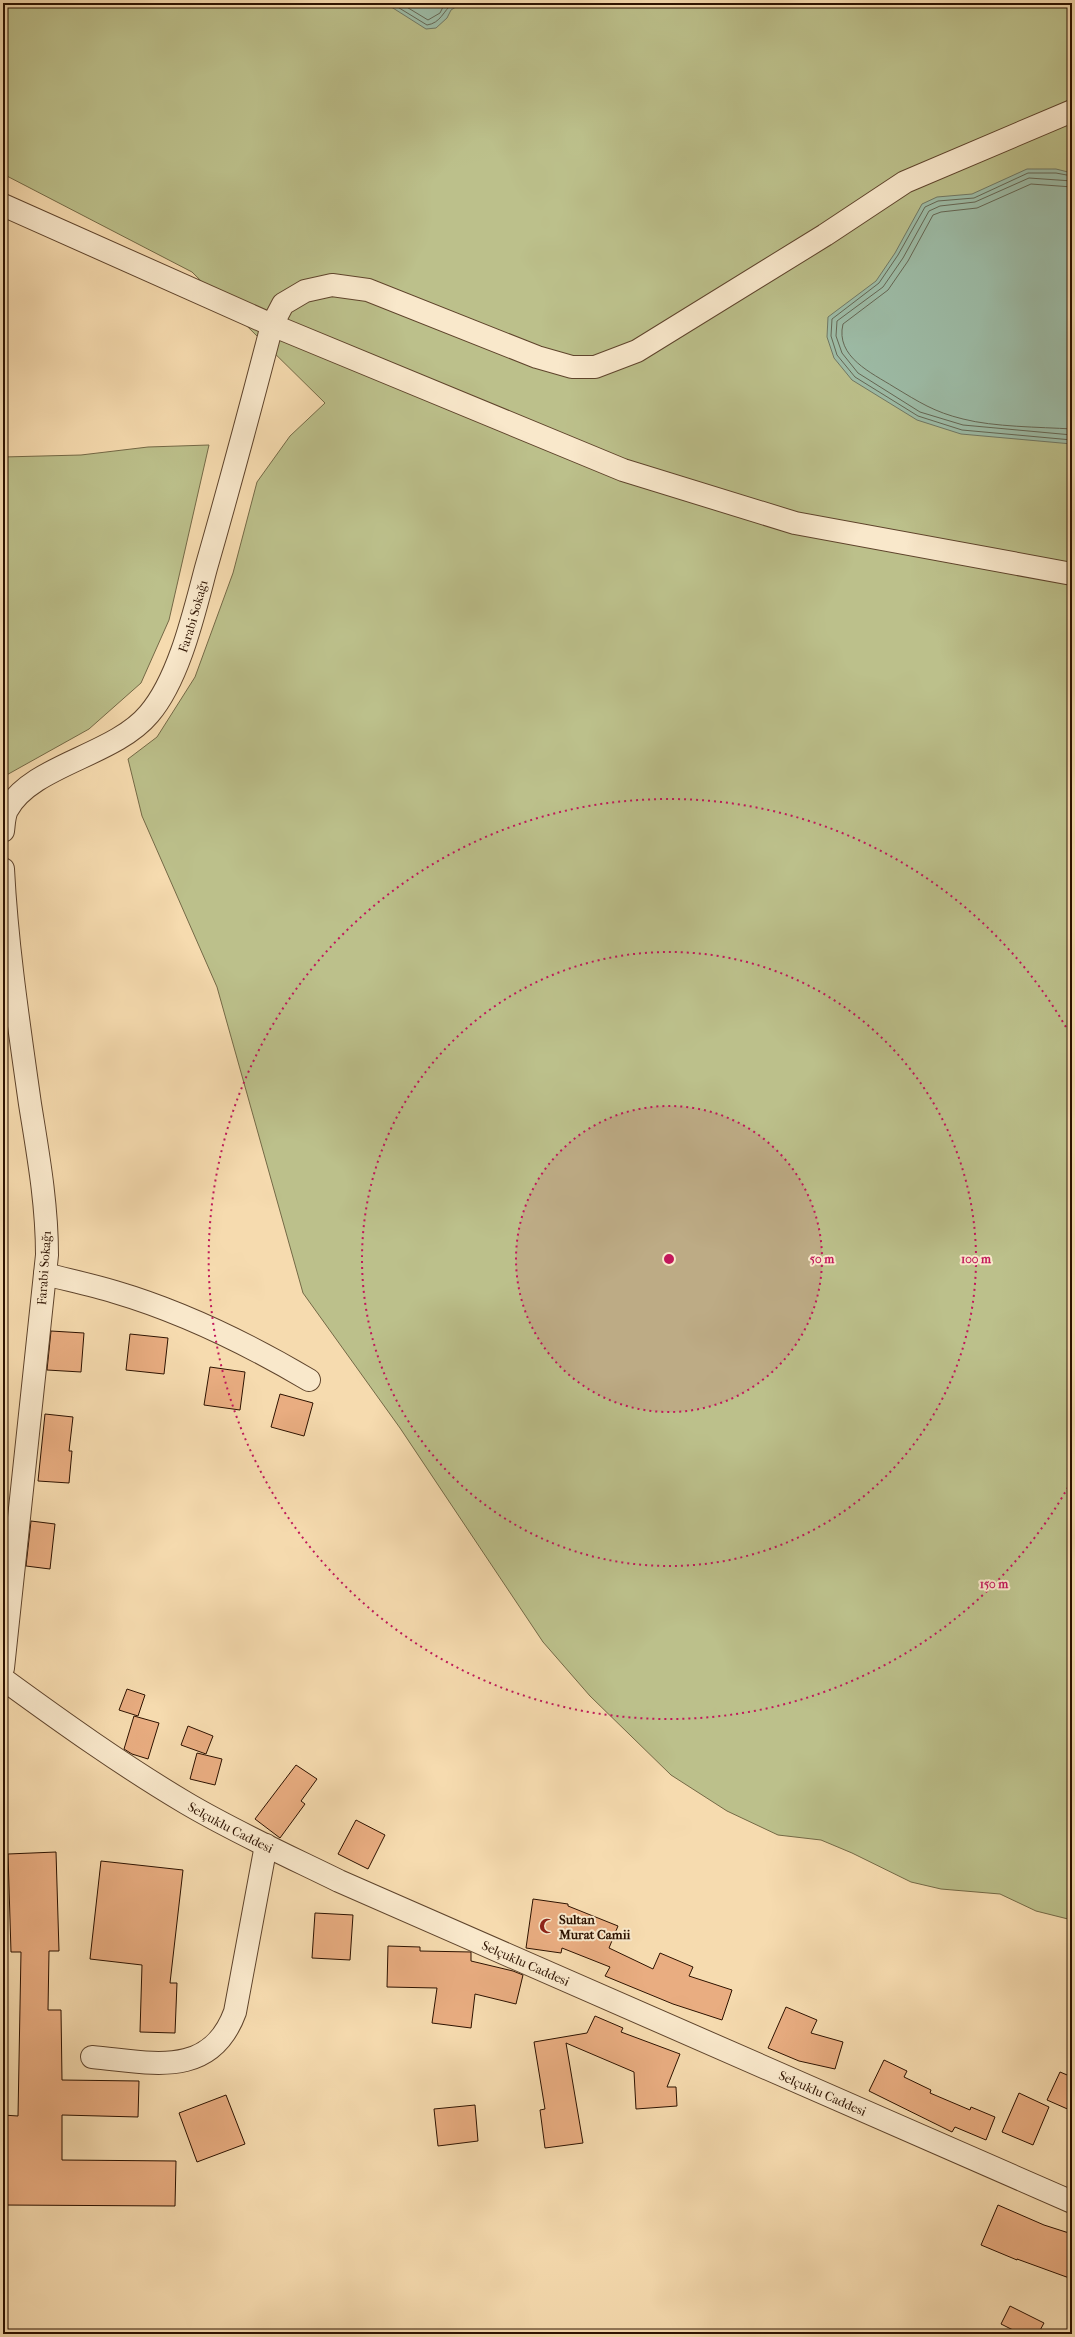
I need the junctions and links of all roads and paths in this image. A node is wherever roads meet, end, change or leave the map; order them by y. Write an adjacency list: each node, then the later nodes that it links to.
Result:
1 (1072, 111): 3 (street, Farabi Sokağı)
2 (3, 205): 3 (street)
3 (272, 325): 4 (street); 5 (street, Farabi Sokağı)
4 (1072, 574)
5 (3, 831)
6 (3, 869): 7 (street, Farabi Sokağı)
7 (44, 1274): 8 (street); 9 (street, Farabi Sokağı)
8 (309, 1380)
9 (3, 1668)
10 (3, 1679): 11 (street, Selçuklu Caddesi)
11 (266, 1845): 12 (street); 13 (street, Selçuklu Caddesi)
12 (92, 2057)
13 (1072, 2202)

